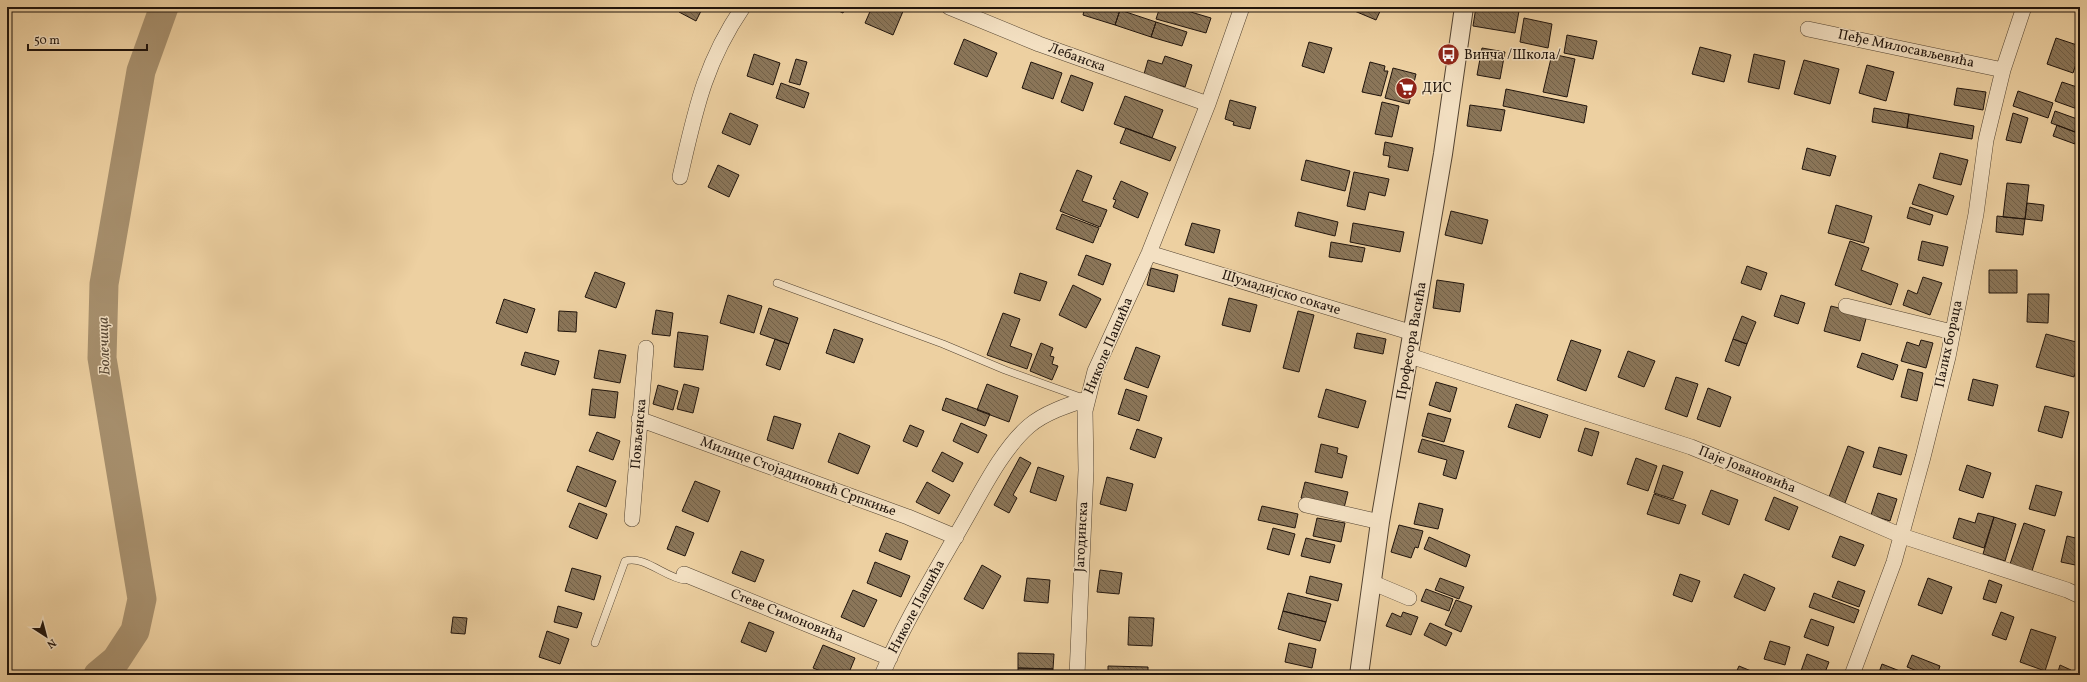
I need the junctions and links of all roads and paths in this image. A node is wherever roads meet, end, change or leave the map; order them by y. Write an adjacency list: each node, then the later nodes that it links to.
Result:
1 (743, 7): 9 (street)
2 (949, 7): 8 (street, Лебанска)
3 (1242, 7): 8 (street, Николе Пашића)
4 (1464, 7): 14 (street, Професора Васића)
5 (2024, 7): 7 (street, Палих бораца)
6 (1808, 29): 7 (street, Пеђе Милосављевића)
7 (2003, 70): 13 (street, Палих бораца)
8 (1208, 104): 10 (street, Николе Пашића)
9 (680, 177)
10 (1149, 253): 14 (street, Шумадијско сокаче); 17 (street, Николе Пашића)
11 (777, 284): 17 (lane)
12 (1846, 306): 13 (street)
13 (1952, 332): 22 (street, Палих бораца)
14 (1414, 333): 16 (street, Професора Васића)
15 (646, 348): 18 (street, Повљенска)
16 (1410, 356): 21 (street, Професора Васића); 22 (street, Паје Јовановића)
17 (1087, 400): 23 (street, Николе Пашића); 31 (street, Јагодинска)
18 (639, 419): 20 (street, Повљенска); 23 (street, Милице Стојадиновић Српкиње)
19 (1306, 505): 21 (street)
20 (632, 519)
21 (1380, 522): 25 (street, Професора Васића)
22 (1902, 536): 26 (street, Паје Јовановића); 33 (street, Палих бораца)
23 (956, 537): 29 (street, Николе Пашића)
24 (690, 576): 28 (lane); 29 (street, Стеве Симоновића)
25 (1371, 582): 27 (street); 32 (street, Професора Васића)
26 (2080, 596)
27 (1409, 598)
28 (595, 643)
29 (890, 658): 30 (street, Николе Пашића)
30 (882, 675)
31 (1076, 675)
32 (1359, 675)
33 (1852, 675)

